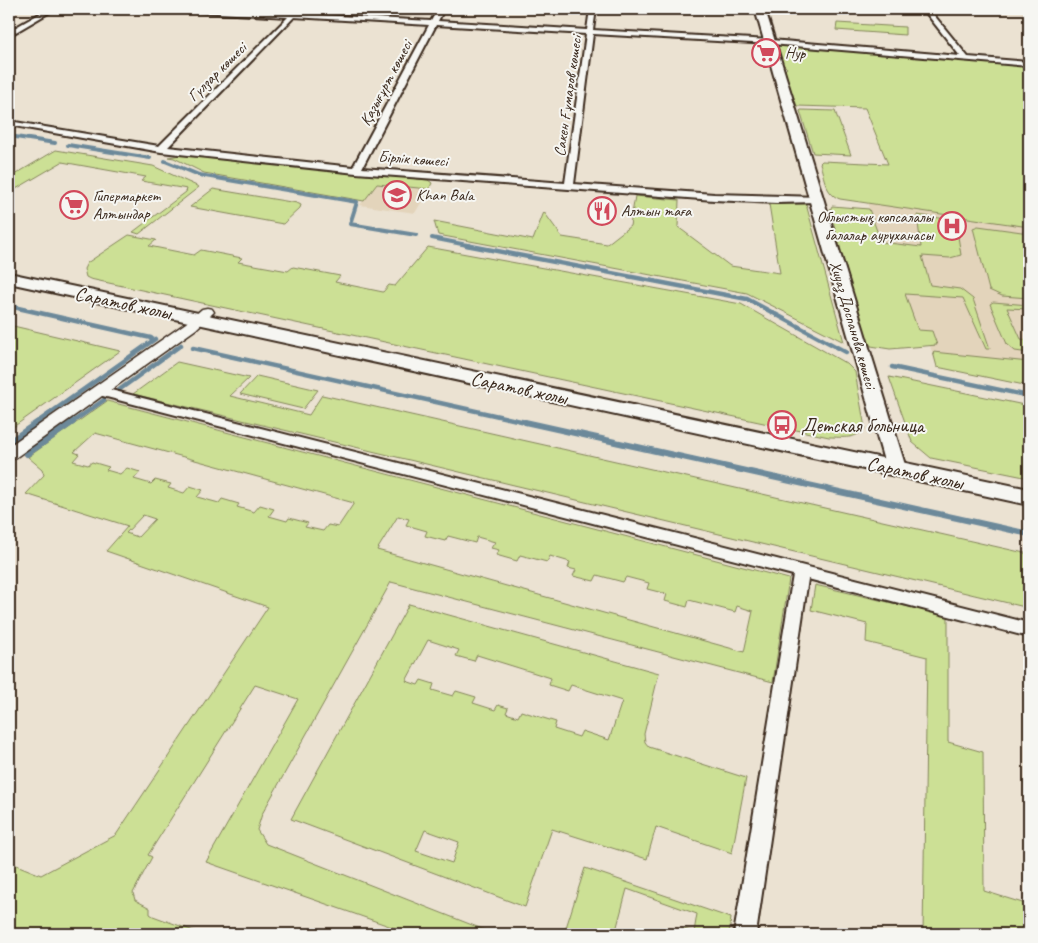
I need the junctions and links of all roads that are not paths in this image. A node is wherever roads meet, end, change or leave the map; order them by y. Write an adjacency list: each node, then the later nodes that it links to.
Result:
1 (52, 9): 11 (street)
2 (181, 9): 7 (street)
3 (441, 9): 9 (street, Қазығұрт көшесі)
4 (593, 9): 10 (street, Сакен Ғұмаров көшесі)
5 (760, 9): 12 (main road, Хиуаз Доспанова көшесі)
6 (926, 9): 13 (street)
7 (254, 11): 8 (street)
8 (293, 15): 9 (street); 16 (street, Гүлзар көшесі)
9 (434, 22): 10 (street); 17 (street, Қазығұрт көшесі)
10 (590, 32): 12 (street); 18 (street, Сакен Ғұмаров көшесі)
11 (9, 34)
12 (771, 42): 13 (street); 19 (main road, Хиуаз Доспанова көшесі)
13 (966, 59): 14 (street)
14 (1029, 64)
15 (9, 123): 16 (street, Бірлік көшесі)
16 (161, 149): 17 (street, Бірлік көшесі)
17 (356, 170): 18 (street, Бірлік көшесі)
18 (569, 186): 19 (street, Бірлік көшесі)
19 (817, 199): 25 (main road, Хиуаз Доспанова көшесі)
20 (9, 270): 22 (main road, Саратов жолы)
21 (9, 278): 22 (main road, Саратов жолы)
22 (203, 316): 23 (street); 25 (main road, Саратов жолы)
23 (99, 391): 24 (street); 28 (street)
24 (9, 454)
25 (894, 463): 26 (main road, Саратов жолы); 27 (main road, Саратов жолы)
26 (1029, 486)
27 (1029, 497)
28 (801, 572): 29 (street); 30 (street)
29 (1029, 630)
30 (745, 934)

